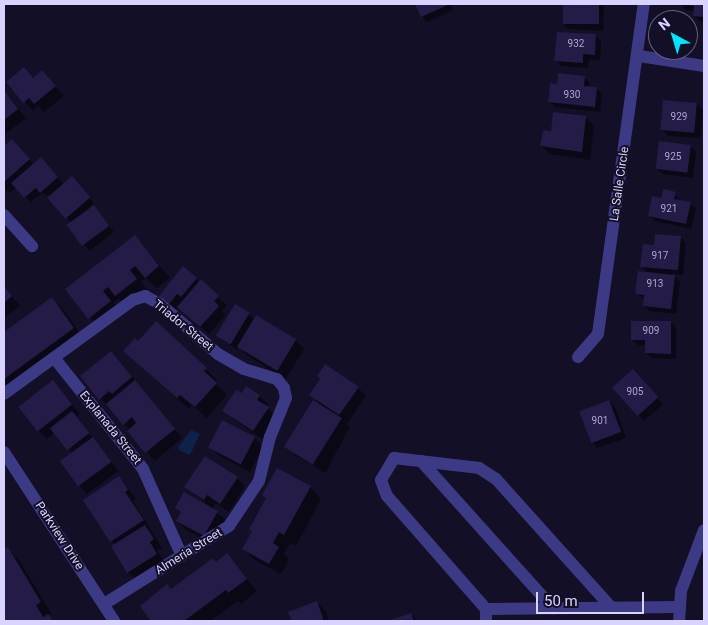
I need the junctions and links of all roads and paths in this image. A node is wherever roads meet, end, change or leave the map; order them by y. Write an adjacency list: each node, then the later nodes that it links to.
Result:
1 (644, 4): 2 (street, La Salle Circle)
2 (639, 56): 3 (street); 6 (street, La Salle Circle)
3 (704, 66)
4 (4, 215): 5 (street)
5 (32, 246)
6 (578, 357)
7 (55, 359): 8 (street, Triador Street); 9 (street, Triador Street); 13 (street, Explanada Street)
8 (4, 394)
9 (286, 398): 13 (street, Almeria Street)
10 (4, 452): 14 (street, Parkview Drive)
11 (421, 461): 15 (street); 17 (street); 18 (street)
12 (704, 530): 16 (street)
13 (182, 556): 14 (street, Almeria Street)
14 (104, 604): 19 (street, Parkview Drive)
15 (611, 607): 16 (street); 17 (street)
16 (680, 607): 20 (street)
17 (552, 608): 18 (street)
18 (486, 615)
19 (114, 621)
20 (678, 621)

